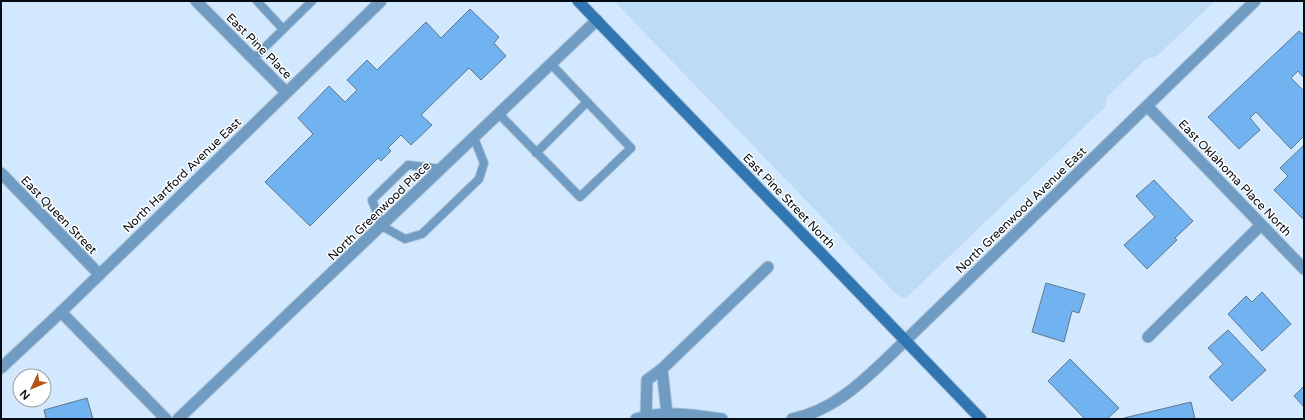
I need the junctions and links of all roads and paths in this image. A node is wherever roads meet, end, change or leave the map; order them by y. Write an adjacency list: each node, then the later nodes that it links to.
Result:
1 (196, 1): 9 (street, East Pine Place)
2 (257, 1): 8 (lane)
3 (312, 1): 8 (lane)
4 (381, 1): 11 (street, North Hartford Avenue East)
5 (578, 1): 7 (main road, East Pine Street North)
6 (1255, 1): 13 (street, North Greenwood Avenue East)
7 (597, 20): 10 (street, North Greenwood Place); 26 (main road, East Pine Street North)
8 (283, 28): 9 (lane)
9 (254, 58): 11 (street, East Pine Place)
10 (551, 64): 12 (lane); 14 (street, North Greenwood Place)
11 (286, 92): 23 (street, North Hartford Avenue East)
12 (587, 102): 16 (lane); 16 (lane)
13 (1147, 106): 19 (street, East Oklahoma Place North); 26 (street, North Greenwood Avenue East)
14 (499, 114): 15 (street, North Greenwood Place); 16 (lane)
15 (474, 138): 17 (street, North Greenwood Place); 20 (lane)
16 (536, 153)
17 (442, 169): 20 (street, North Greenwood Place); 20 (lane)
18 (1, 173): 23 (street, East Queen Street)
19 (1261, 225): 22 (street, East Oklahoma Place North); 25 (street)
20 (382, 226): 32 (street, North Greenwood Place)
21 (768, 266): 28 (street)
22 (1304, 269)
23 (99, 274): 24 (street, North Hartford Avenue East)
24 (61, 312): 27 (street, North Hartford Avenue East); 31 (street)
25 (1148, 336)
26 (906, 340): 34 (street, North Greenwood Avenue East); 35 (main road, East Pine Street North)
27 (1, 368)
28 (662, 369): 29 (street); 30 (street)
29 (667, 414): 30 (street); 33 (street)
30 (641, 417)
31 (166, 419)
32 (178, 419)
33 (722, 419)
34 (792, 419)
35 (981, 419)

